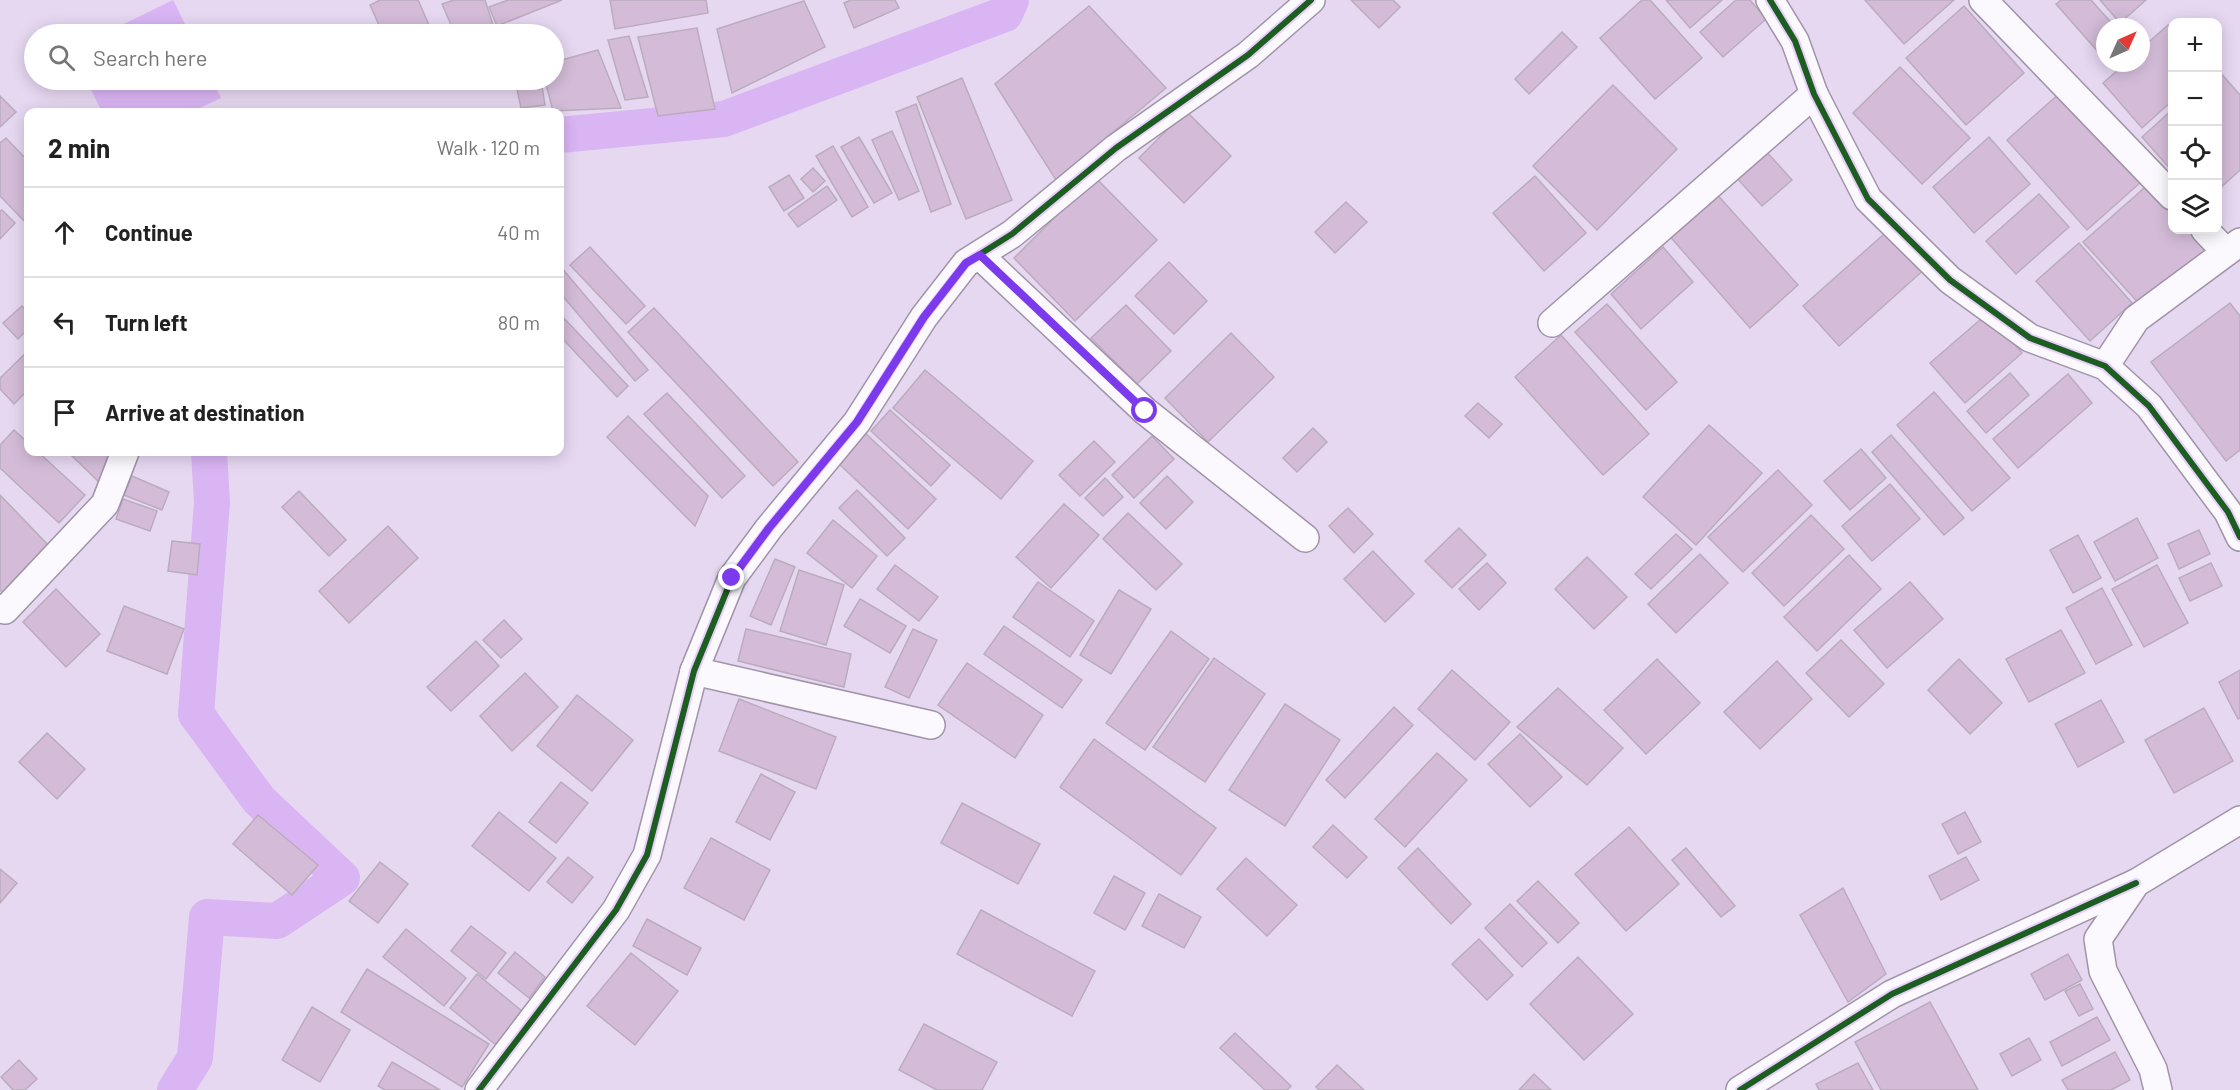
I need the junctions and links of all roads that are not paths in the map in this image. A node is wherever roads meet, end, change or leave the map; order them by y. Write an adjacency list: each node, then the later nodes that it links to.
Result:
1 (1311, 0): 8 (street)
2 (1770, 0): 4 (street)
3 (1983, 0): 5 (street)
4 (1814, 94): 9 (street); 10 (street)
5 (2168, 192)
6 (2212, 234): 7 (street)
7 (2233, 247): 10 (street)
8 (980, 255): 13 (street); 15 (street)
9 (1552, 323)
10 (2105, 366): 12 (street)
11 (123, 456): 14 (street)
12 (2240, 537)
13 (1305, 538)
14 (0, 609)
15 (694, 671): 16 (street); 19 (street)
16 (931, 725)
17 (2240, 820): 18 (street)
18 (2136, 883): 20 (street); 21 (street)
19 (479, 1090)
20 (1740, 1090)
21 (2158, 1090)

